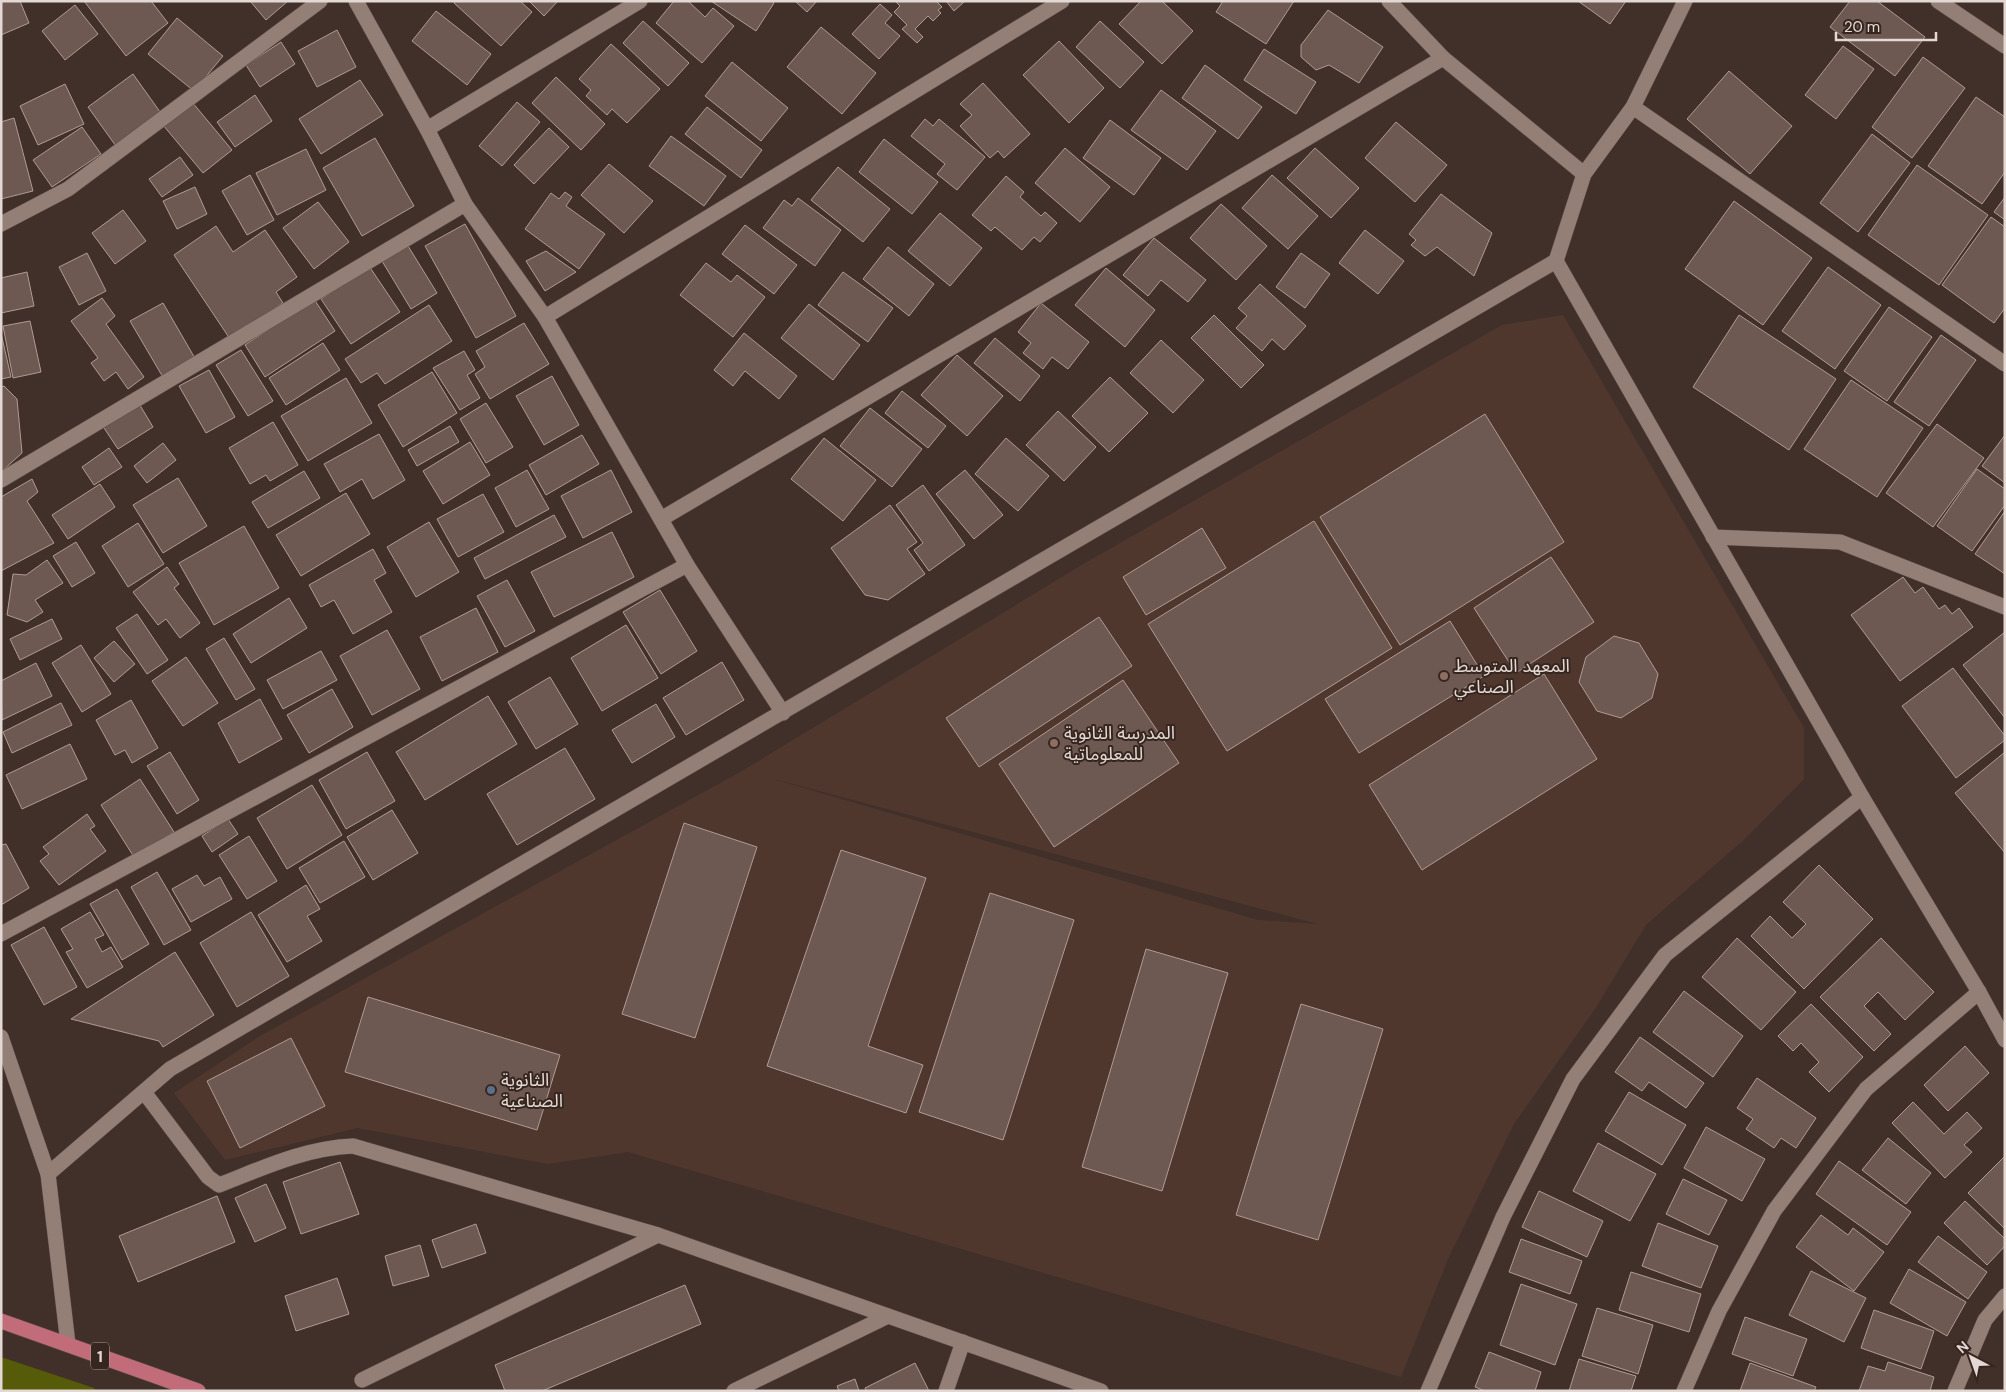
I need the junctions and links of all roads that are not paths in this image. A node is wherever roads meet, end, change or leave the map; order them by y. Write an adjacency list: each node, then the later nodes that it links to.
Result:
1 (320, 1): 14 (street)
2 (356, 1): 11 (street)
3 (640, 1): 11 (street)
4 (1062, 1): 16 (street)
5 (1388, 1): 9 (street)
6 (1685, 1): 10 (street)
7 (1938, 1): 8 (street)
8 (2005, 46)
9 (1443, 58): 12 (street); 19 (street)
10 (1633, 107): 12 (street); 17 (street)
11 (427, 129): 13 (street)
12 (1584, 174): 15 (street)
13 (465, 204): 16 (street); 18 (street)
14 (1, 224)
15 (1556, 261): 20 (street); 23 (street)
16 (546, 318): 19 (street)
17 (2005, 364)
18 (1, 480)
19 (661, 519): 21 (street)
20 (1713, 537): 22 (street); 24 (street)
21 (687, 565): 23 (street); 25 (street)
22 (2005, 607)
23 (783, 713): 29 (street)
24 (1862, 797): 26 (street); 42 (street)
25 (1, 934)
26 (1980, 992): 28 (street); 43 (street)
27 (1, 1037): 30 (street)
28 (2005, 1040)
29 (144, 1092): 30 (street); 31 (street)
30 (48, 1174): 36 (street)
31 (658, 1235): 33 (street); 37 (street)
32 (2005, 1296): 44 (street)
33 (888, 1316): 35 (street); 39 (street)
34 (1, 1321): 36 (main road, 1)
35 (963, 1342): 40 (street); 41 (street)
36 (68, 1344): 38 (main road, 1)
37 (362, 1380)
38 (198, 1391)
39 (734, 1391)
40 (946, 1391)
41 (1101, 1391)
42 (1428, 1391)
43 (1684, 1391)
44 (1955, 1391)

